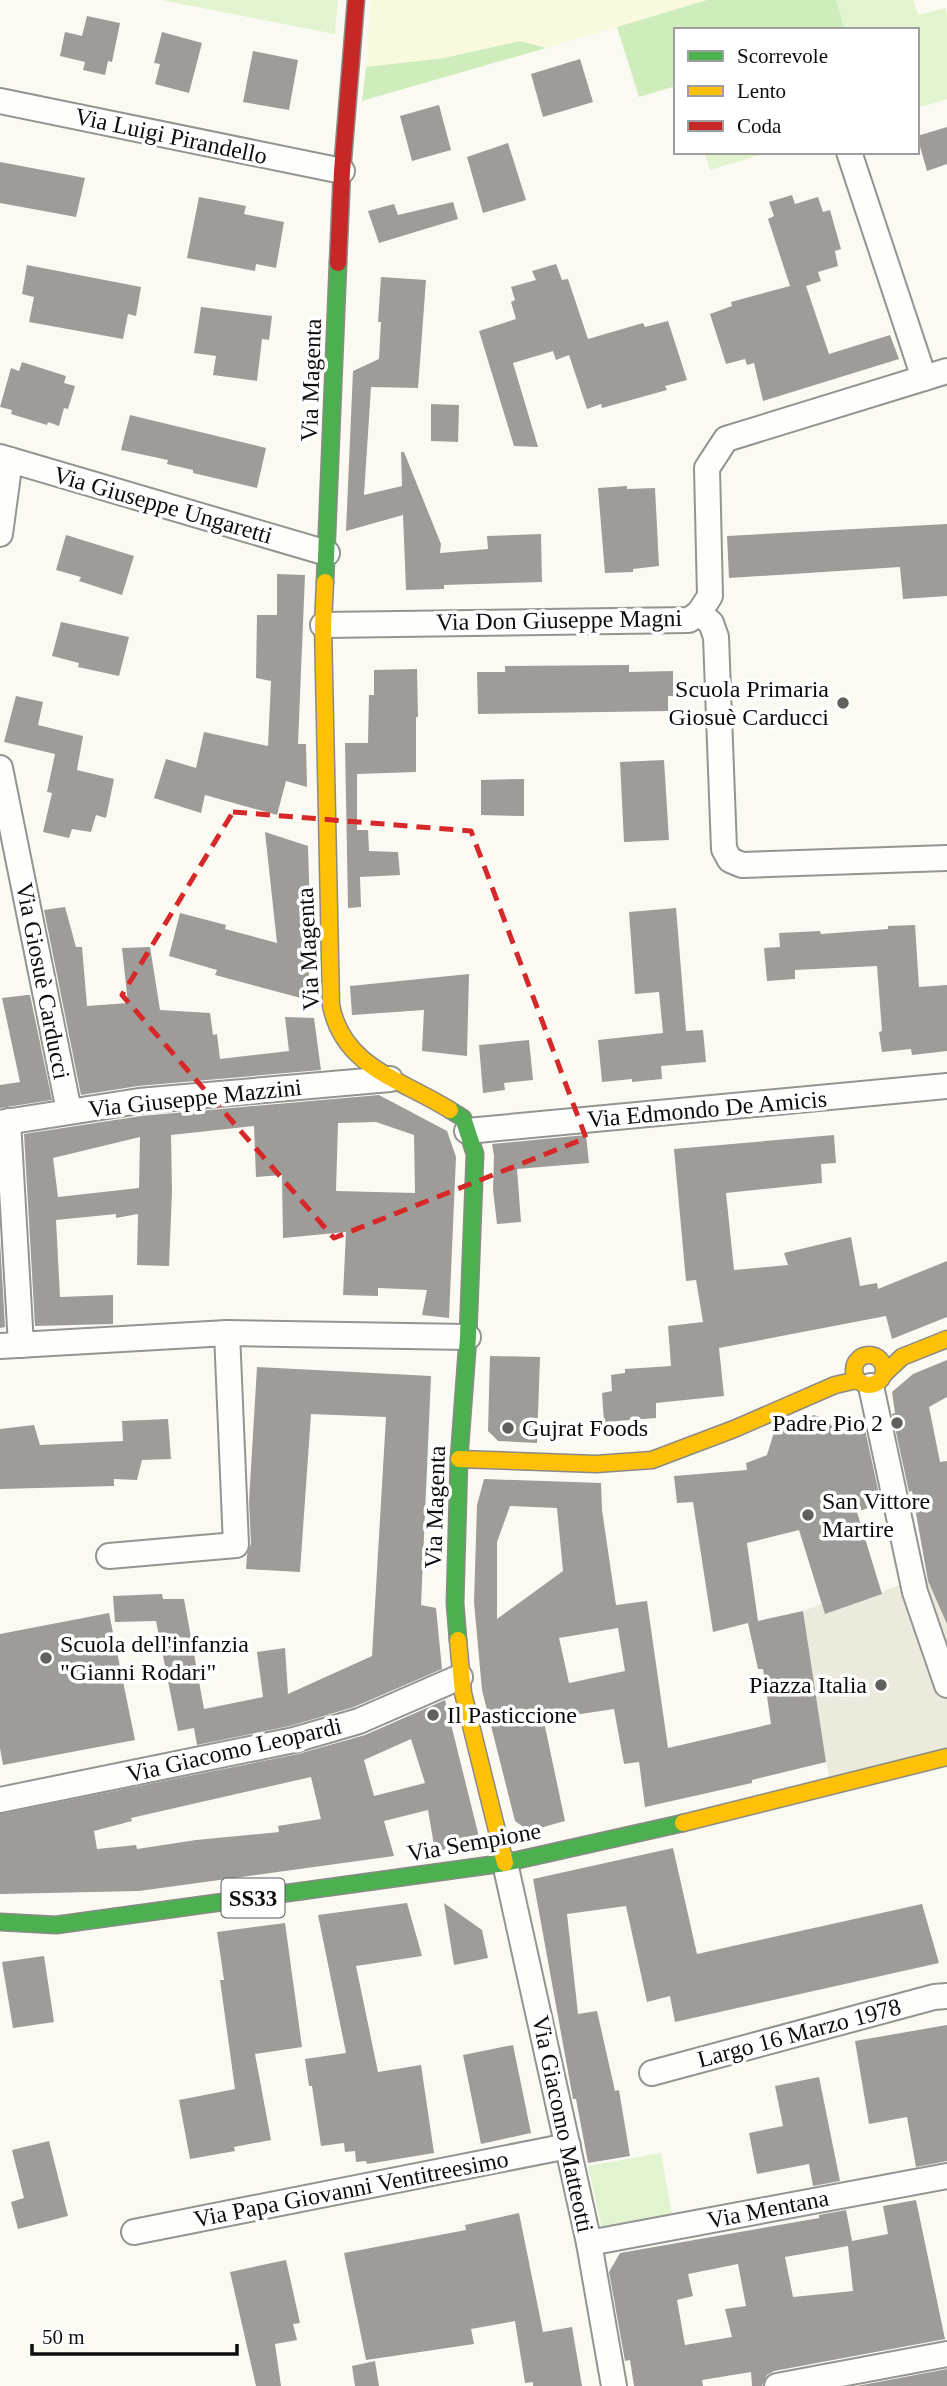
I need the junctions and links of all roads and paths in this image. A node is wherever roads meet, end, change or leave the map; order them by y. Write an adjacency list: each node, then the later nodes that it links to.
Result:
1 (356, 0): 4 (street, Via Magenta)
2 (0, 101): 4 (street, Via Luigi Pirandello)
3 (850, 154): 5 (street)
4 (342, 171): 8 (street, Via Magenta)
5 (935, 375): 9 (street)
6 (5, 459): 7 (street); 8 (street, Via Giuseppe Ungaretti)
7 (0, 534)
8 (327, 553): 10 (street, Via Magenta)
9 (699, 613): 10 (street, Via Don Giuseppe Magni); 12 (street, Via Don Giuseppe Magni)
10 (323, 625): 13 (street, Via Magenta)
11 (0, 768): 15 (street, Via Giosuè Carducci)
12 (947, 859)
13 (390, 1079): 15 (street, Via Giuseppe Mazzini); 17 (street, Via Magenta)
14 (947, 1086): 17 (street, Via Edmondo De Amicis)
15 (69, 1111): 16 (street, Via Giuseppe Mazzini)
16 (4, 1122): 21 (street)
17 (467, 1132): 19 (street, Via Magenta)
18 (228, 1333): 19 (street); 21 (street); 26 (street)
19 (468, 1337): 25 (street, Via Magenta)
20 (947, 1339): 23 (street)
21 (10, 1346)
22 (877, 1357): 23 (street); 24 (street); 24 (street)
23 (902, 1357): 24 (street)
24 (867, 1377): 25 (street); 28 (street)
25 (459, 1459): 27 (street, Via Magenta)
26 (110, 1556)
27 (460, 1677): 30 (street, Via Giacomo Leopardi); 31 (street, Via Magenta)
28 (947, 1685)
29 (947, 1756): 31 (street, Via Sempione / SS33)
30 (0, 1800)
31 (505, 1863): 32 (street, Via Sempione / SS33); 35 (street, Via Giacomo Matteotti)
32 (0, 1922)
33 (947, 1996): 34 (street, Largo 16 Marzo 1978)
34 (652, 2073)
35 (568, 2146): 37 (street, Via Papa Giovanni Ventitreesimo); 38 (street, Via Giacomo Matteotti)
36 (947, 2176): 38 (street, Via Mentana)
37 (134, 2232)
38 (589, 2243): 40 (street, Via Giacomo Matteotti)
39 (947, 2354): 41 (street)
40 (614, 2386)
41 (777, 2386)

